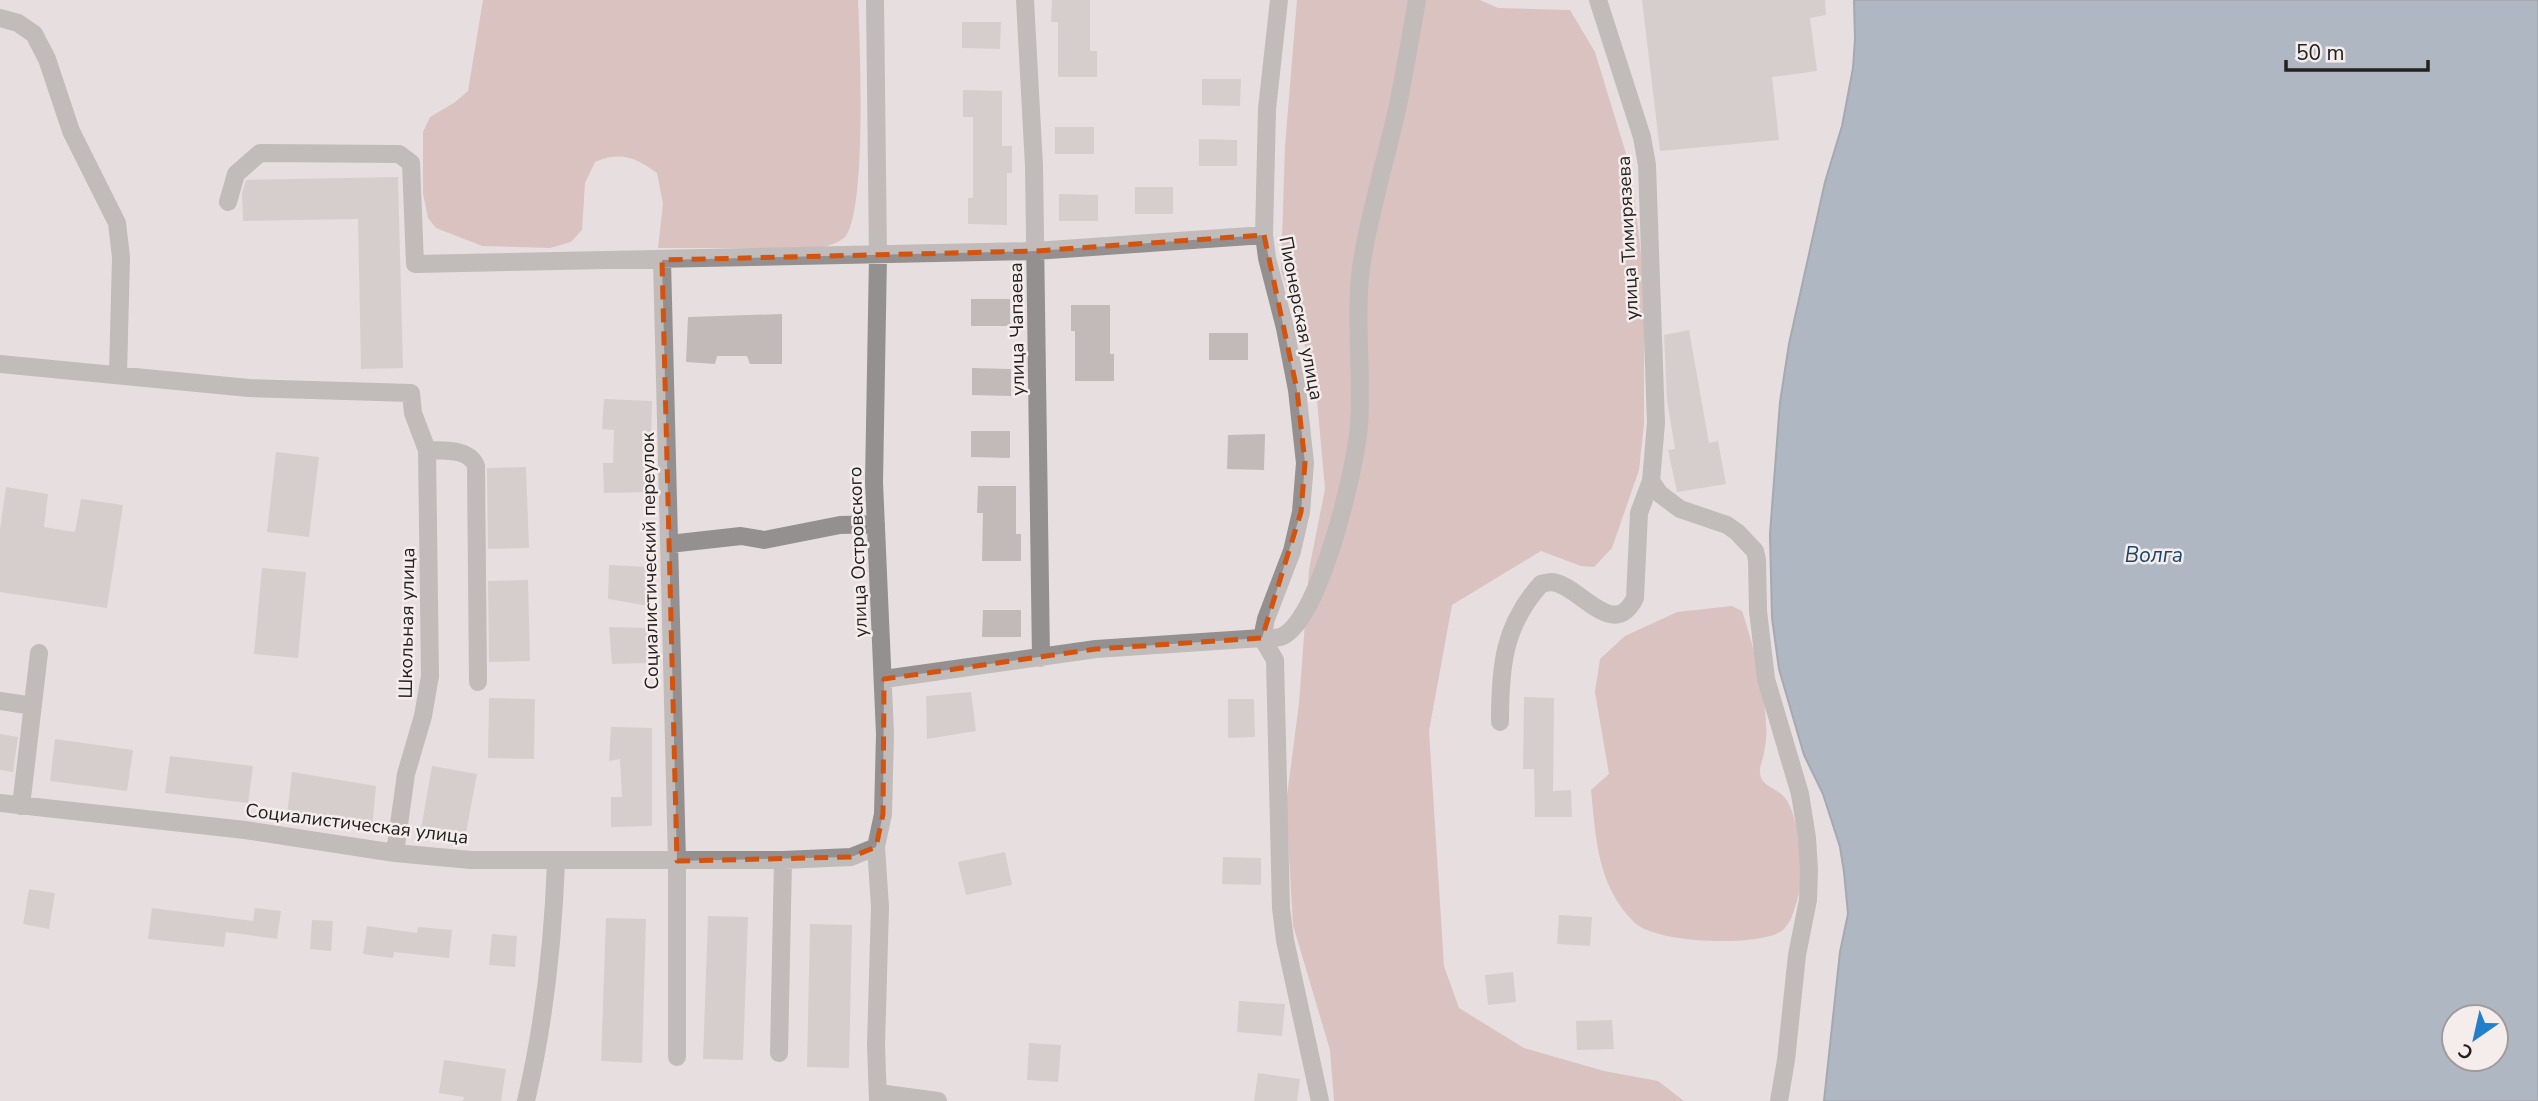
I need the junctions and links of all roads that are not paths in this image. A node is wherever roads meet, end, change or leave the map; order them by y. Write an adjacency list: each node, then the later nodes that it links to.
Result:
1 (875, 0): 10 (street, улица Островского)
2 (1026, 0): 9 (street, улица Чапаева)
3 (1279, 0): 8 (street, Пионерская улица)
4 (1417, 0): 18 (street)
5 (1598, 0): 15 (street, улица Тимирязева)
6 (0, 18): 13 (street)
7 (228, 202): 11 (street)
8 (1264, 235): 9 (street); 18 (street, Пионерская улица)
9 (1035, 251): 10 (street); 20 (street, улица Чапаева)
10 (878, 256): 11 (street); 16 (street, улица Островского)
11 (662, 260): 17 (street, Социалистический переулок)
12 (0, 364): 13 (street)
13 (118, 374): 14 (street, Школьная улица)
14 (427, 450): 22 (street); 29 (street, Школьная улица)
15 (1651, 481): 25 (street, улица Тимирязева); 39 (street)
16 (876, 524): 17 (street); 21 (street, улица Островского)
17 (669, 544): 31 (street, Социалистический переулок)
18 (1262, 638): 20 (street); 38 (street)
19 (39, 653): 24 (street)
20 (1041, 658): 21 (street)
21 (884, 679): 28 (street, улица Островского)
22 (478, 682)
23 (0, 701): 24 (street)
24 (33, 706): 27 (street)
25 (1500, 722)
26 (0, 803): 27 (street, Социалистическая улица)
27 (21, 806): 29 (street, Социалистическая улица)
28 (876, 847): 30 (street, Социалистическая улица); 35 (street, улица Островского)
29 (395, 853): 32 (street, Социалистическая улица)
30 (783, 860): 31 (street, Социалистическая улица); 33 (street)
31 (677, 861): 32 (street, Социалистическая улица); 34 (street, Социалистический переулок)
32 (556, 862): 36 (street)
33 (779, 1053)
34 (677, 1056)
35 (878, 1097): 37 (street)
36 (526, 1101)
37 (938, 1101)
38 (1320, 1101)
39 (1779, 1101)

